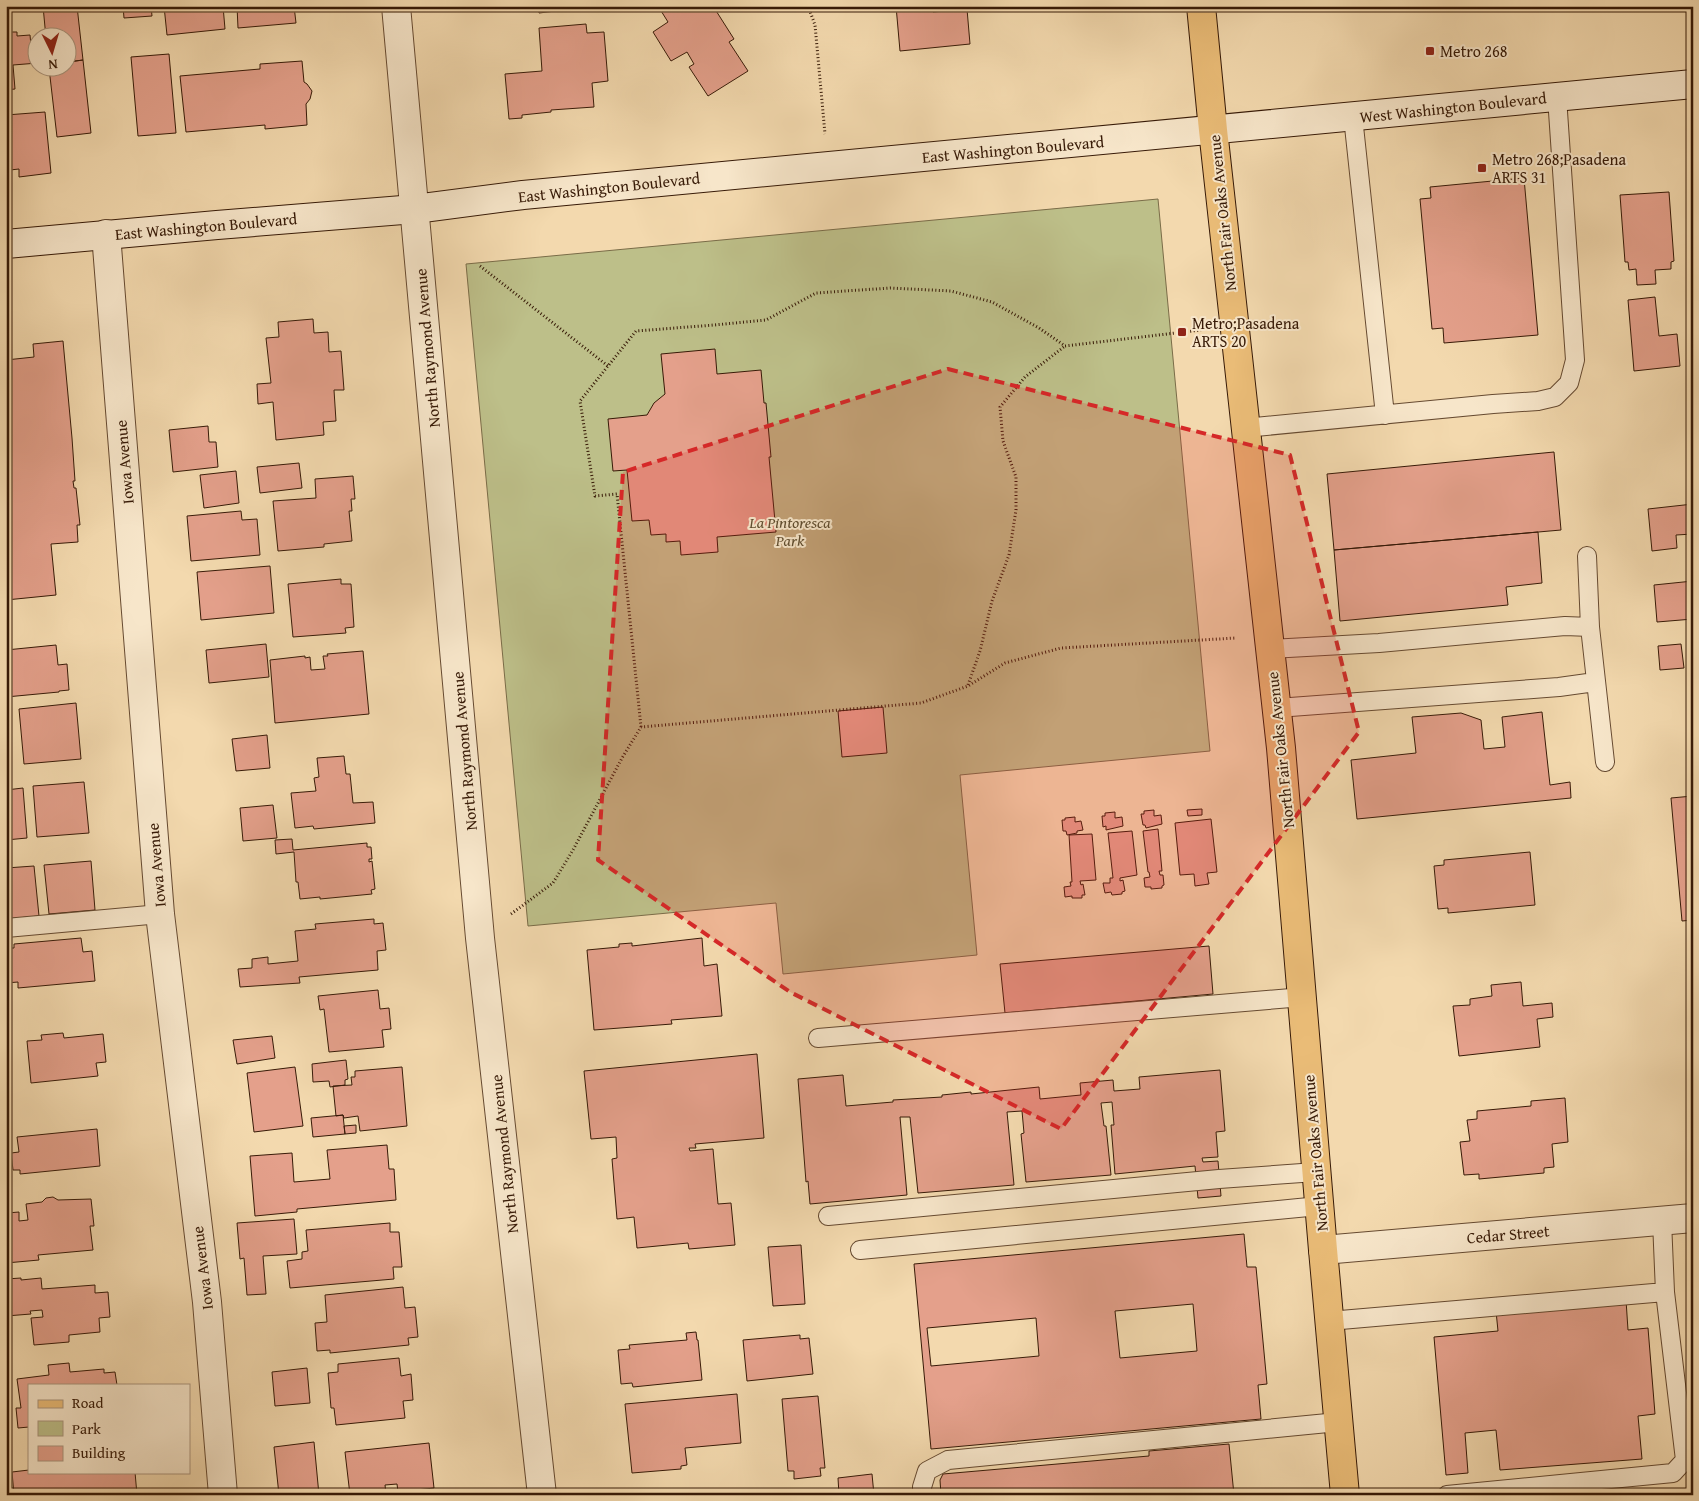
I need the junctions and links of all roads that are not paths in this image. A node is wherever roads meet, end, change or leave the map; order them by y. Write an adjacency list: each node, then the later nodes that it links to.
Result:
1 (396, 6): 7 (street, North Raymond Avenue)
2 (1201, 6): 6 (main road, North Fair Oaks Avenue)
3 (1693, 84): 4 (street, West Washington Boulevard)
4 (1557, 97): 5 (street, West Washington Boulevard); 10 (lane)
5 (1353, 117): 6 (street, West Washington Boulevard); 10 (lane)
6 (1213, 130): 7 (street, East Washington Boulevard); 11 (main road, North Fair Oaks Avenue)
7 (415, 209): 8 (street, East Washington Boulevard); 33 (street, North Raymond Avenue)
8 (106, 234): 9 (street, East Washington Boulevard); 18 (street, Iowa Avenue)
9 (6, 244)
10 (1385, 415): 11 (lane)
11 (1246, 428): 14 (main road, North Fair Oaks Avenue)
12 (1588, 556): 13 (lane)
13 (1590, 627): 14 (lane); 15 (lane)
14 (1269, 642): 16 (main road, North Fair Oaks Avenue)
15 (1595, 682): 16 (lane); 17 (lane)
16 (1277, 708): 20 (main road, North Fair Oaks Avenue)
17 (1605, 762)
18 (160, 914): 19 (lane); 32 (street, Iowa Avenue)
19 (6, 928)
20 (1302, 997): 21 (lane); 22 (main road, North Fair Oaks Avenue)
21 (818, 1038)
22 (1316, 1172): 23 (main road, North Fair Oaks Avenue); 24 (lane)
23 (1319, 1206): 27 (lane); 28 (main road, North Fair Oaks Avenue)
24 (828, 1216)
25 (1693, 1218): 26 (street, Cedar Street)
26 (1662, 1220): 28 (street, Cedar Street); 29 (lane)
27 (860, 1250)
28 (1323, 1250): 30 (main road, North Fair Oaks Avenue)
29 (1665, 1292): 30 (lane); 36 (lane)
30 (1329, 1321): 31 (main road, North Fair Oaks Avenue)
31 (1338, 1422): 34 (lane); 35 (main road, North Fair Oaks Avenue)
32 (223, 1495)
33 (542, 1495)
34 (922, 1495)
35 (1345, 1495)
36 (1447, 1495)

